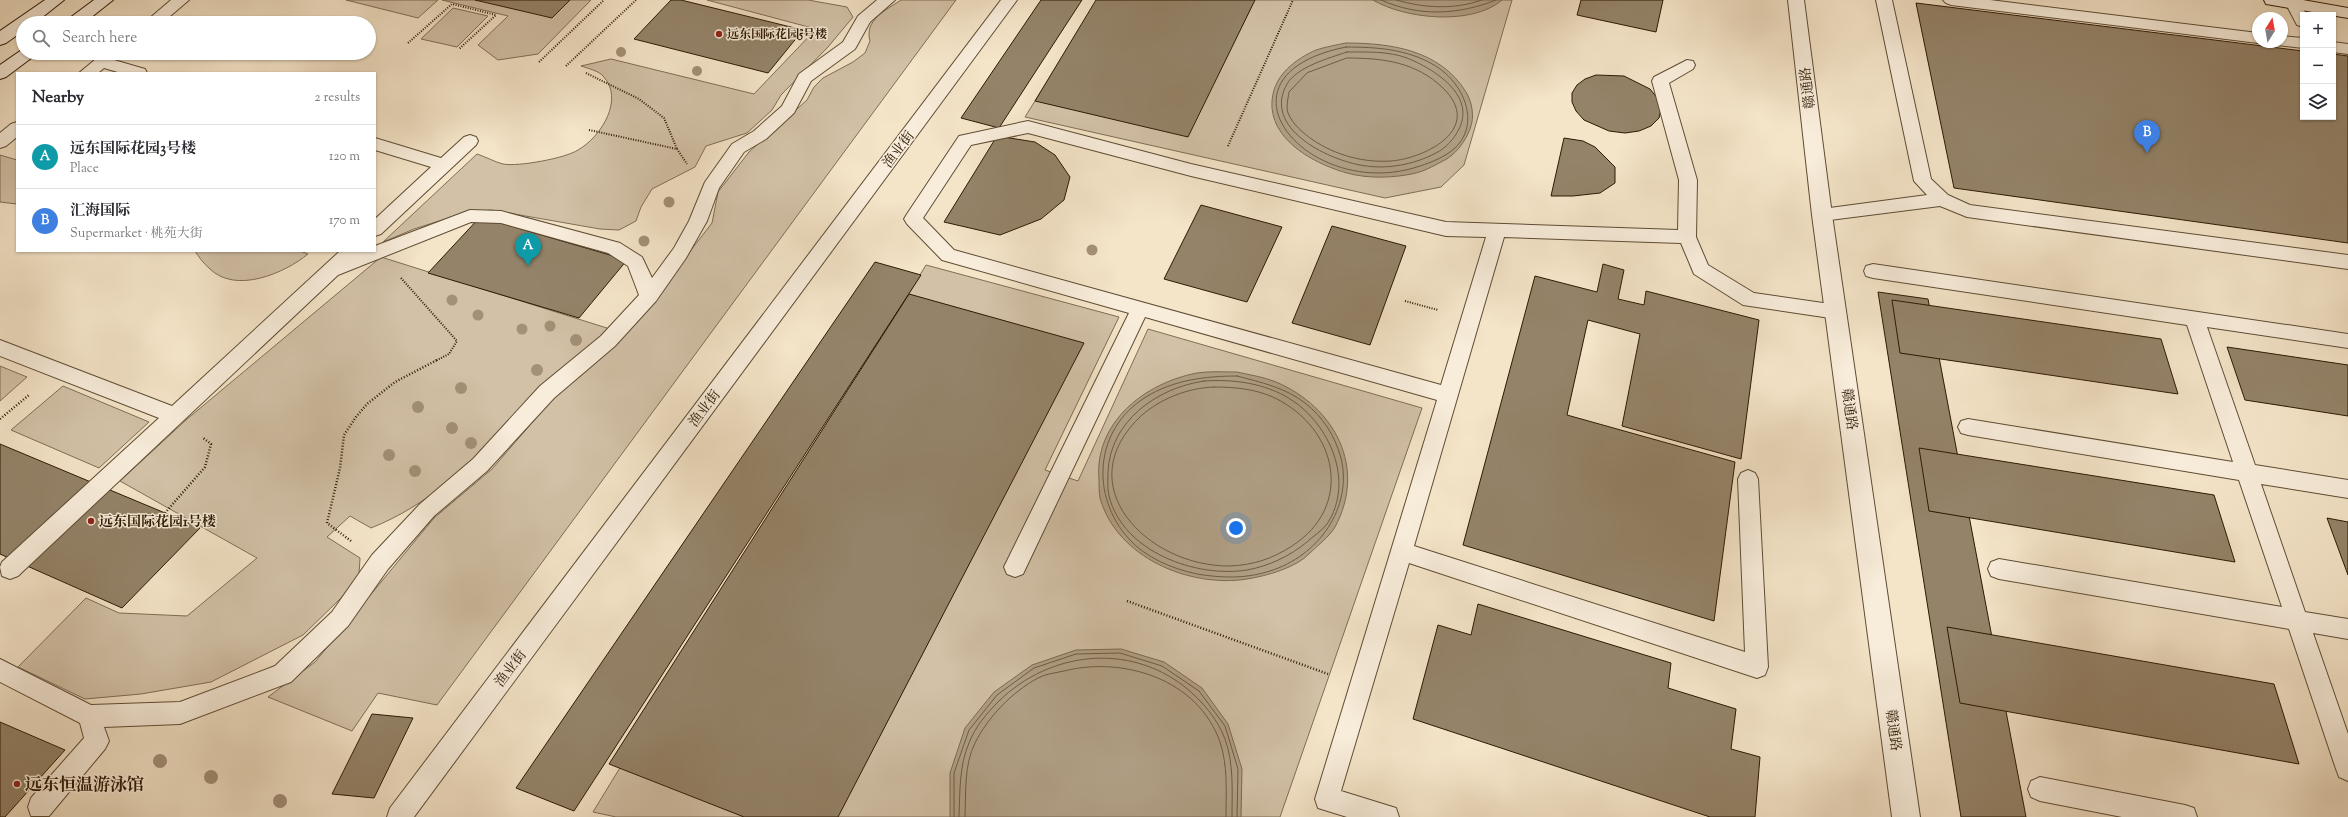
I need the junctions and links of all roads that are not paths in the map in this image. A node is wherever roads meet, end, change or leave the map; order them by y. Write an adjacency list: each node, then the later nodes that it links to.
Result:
1 (56, 0): 12 (street)
2 (105, 0): 13 (street)
3 (181, 0): 14 (lane)
4 (887, 0): 44 (lane)
5 (1009, 0): 67 (lane, 渔业街)
6 (1796, 0): 36 (street, 赣通路)
7 (1884, 0): 35 (lane)
8 (1951, 0): 17 (lane)
9 (2272, 0): 10 (street)
10 (2294, 4): 11 (street); 15 (lane)
11 (2348, 13)
12 (33, 16)
13 (82, 16)
14 (161, 16)
15 (2300, 16)
16 (16, 28): 18 (street)
17 (2252, 37)
18 (0, 39)
19 (2288, 42): 20 (lane)
20 (2300, 43)
21 (2336, 47): 22 (lane)
22 (2348, 49)
23 (19, 60): 29 (street)
24 (104, 60): 27 (lane)
25 (114, 60): 28 (lane)
26 (1687, 65): 39 (lane)
27 (89, 72)
28 (137, 72)
29 (0, 73)
30 (16, 129): 32 (lane)
31 (470, 141): 34 (lane)
32 (0, 142)
33 (376, 144): 34 (lane)
34 (444, 165): 37 (lane)
35 (1942, 199): 36 (lane); 41 (lane)
36 (1822, 215): 46 (street, 赣通路)
37 (376, 228)
38 (1497, 231): 39 (lane); 45 (lane); 50 (lane)
39 (1687, 236): 46 (lane)
40 (351, 252): 43 (lane)
41 (2348, 262)
42 (1873, 271): 47 (lane)
43 (330, 272): 44 (lane); 51 (lane)
44 (648, 296): 63 (lane)
45 (1140, 309): 50 (lane); 57 (lane)
46 (1837, 312): 69 (street, 赣通路)
47 (2194, 318): 48 (lane); 53 (lane)
48 (2348, 341)
49 (0, 348): 51 (lane)
50 (1448, 395): 56 (lane)
51 (175, 415): 58 (lane)
52 (1968, 427): 53 (lane)
53 (2246, 472): 55 (lane); 60 (lane)
54 (1748, 479): 56 (lane)
55 (2348, 489)
56 (1402, 551): 68 (lane)
57 (1015, 567)
58 (10, 569)
59 (1999, 569): 60 (lane)
60 (2297, 620): 61 (lane); 64 (lane)
61 (2348, 629)
62 (0, 670): 63 (lane)
63 (89, 716): 66 (lane)
64 (2348, 769)
65 (2040, 789): 70 (lane)
66 (40, 807)
67 (399, 817)
68 (1387, 817)
69 (1906, 817)
70 (2185, 817)

